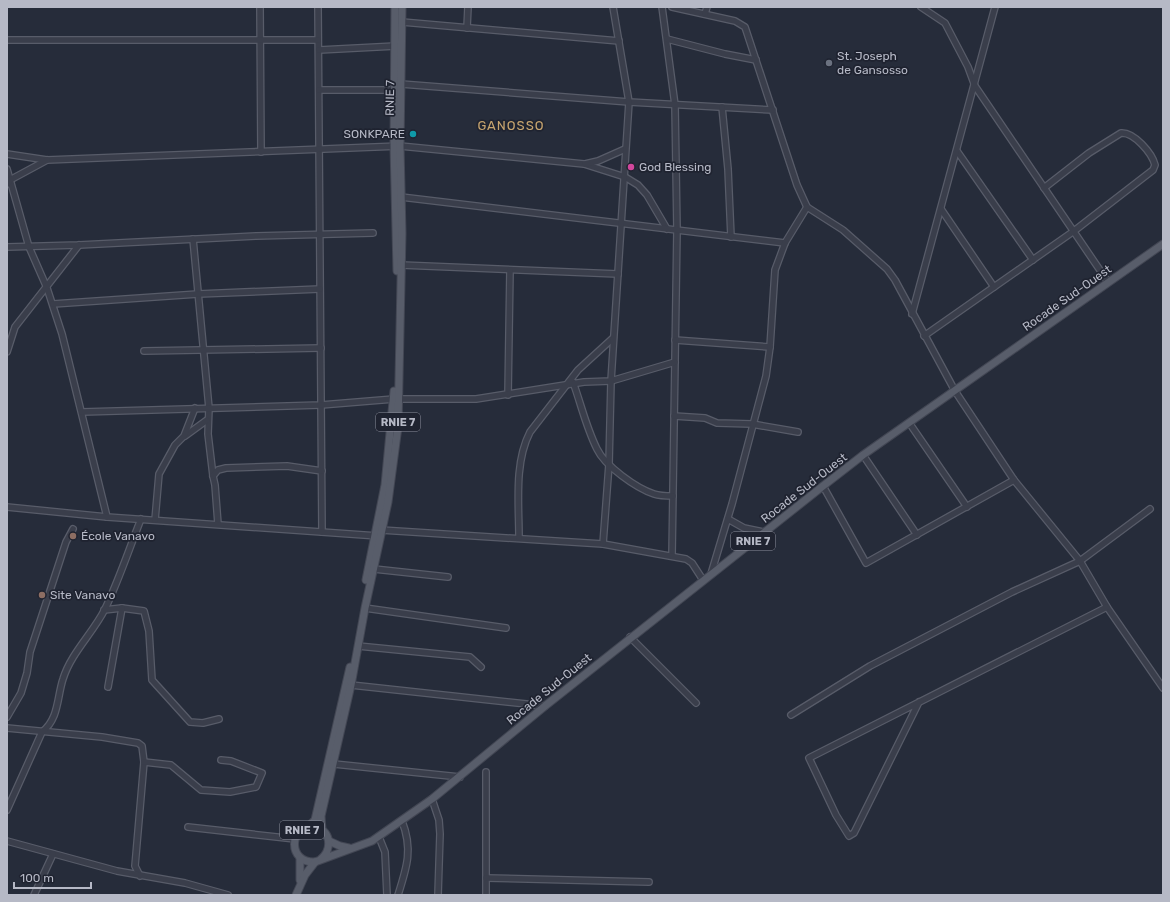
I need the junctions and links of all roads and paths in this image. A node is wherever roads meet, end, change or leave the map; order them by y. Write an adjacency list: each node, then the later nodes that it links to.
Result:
1 (260, 7): 17 (street)
2 (318, 7): 18 (street)
3 (395, 7): 20 (main road, RNIE 7 / RNIE 7)
4 (402, 7): 13 (main road, RNIE 7 / RNIE 7)
5 (468, 7): 14 (street)
6 (613, 7): 19 (street)
7 (662, 7): 15 (street)
8 (672, 7): 12 (street)
9 (707, 7): 12 (street)
10 (921, 7): 24 (street)
11 (995, 7): 24 (street)
12 (705, 14): 22 (street)
13 (402, 22): 14 (street); 23 (main road, RNIE 7 / RNIE 7)
14 (467, 28): 19 (street)
15 (667, 39): 22 (street); 28 (street)
16 (7, 40): 17 (street)
17 (260, 40): 18 (street); 35 (street)
18 (318, 40): 21 (street)
19 (618, 41): 27 (street)
20 (396, 46): 21 (street); 26 (main road, RNIE 7 / RNIE 7)
21 (319, 50): 25 (street)
22 (756, 60): 30 (street)
23 (401, 84): 27 (street); 31 (main road, RNIE 7 / RNIE 7)
24 (975, 86): 34 (street); 42 (street)
25 (319, 90): 26 (street); 32 (street)
26 (394, 90): 31 (main road, RNIE 7 / RNIE 7)
27 (629, 102): 28 (street); 33 (street)
28 (675, 105): 29 (street); 48 (street)
29 (722, 107): 30 (street); 52 (street)
30 (773, 110): 44 (street)
31 (397, 146): 32 (street); 38 (street); 43 (main road, RNIE 7 / RNIE 7); 87 (main road, RNIE 7 / RNIE 7)
32 (320, 149): 35 (street); 51 (street)
33 (625, 149): 38 (street); 40 (street)
34 (957, 151): 45 (street); 59 (street)
35 (261, 152): 37 (street)
36 (7, 154): 37 (street)
37 (47, 160): 41 (street)
38 (584, 164): 40 (street)
39 (7, 169): 41 (street)
40 (625, 176): 46 (street); 47 (street)
41 (9, 182): 58 (street)
42 (1044, 188): 49 (street); 49 (street)
43 (401, 197): 46 (street); 60 (main road, RNIE 7 / RNIE 7)
44 (807, 207): 54 (street); 69 (street)
45 (941, 209): 64 (street); 69 (street)
46 (621, 223): 47 (street); 62 (street)
47 (667, 229): 48 (street)
48 (677, 230): 52 (street); 74 (street)
49 (1074, 231): 59 (street); 63 (street)
50 (373, 233): 51 (street)
51 (320, 234): 53 (street); 66 (street)
52 (731, 237): 54 (street)
53 (193, 239): 56 (street); 67 (street)
54 (785, 243): 75 (street)
55 (1163, 244): 63 (main road, Rocade Sud-Ouest / RNIE 7)
56 (79, 245): 58 (street); 65 (street)
57 (7, 247): 58 (street)
58 (29, 247): 65 (street)
59 (1032, 260): 64 (street)
60 (401, 265): 61 (street); 87 (main road, RNIE 7 / RNIE 7)
61 (510, 270): 62 (street); 86 (street)
62 (618, 274): 73 (street)
63 (1108, 282): 85 (main road, Rocade Sud-Ouest / RNIE 7)
64 (994, 287): 72 (street)
65 (47, 288): 68 (street); 70 (street)
66 (320, 289): 67 (street); 76 (street)
67 (198, 294): 68 (street); 77 (street)
68 (53, 304): 91 (street)
69 (912, 314): 72 (street)
70 (15, 327): 71 (street); 79 (street)
71 (7, 328)
72 (924, 336): 85 (street)
73 (614, 338): 81 (street); 82 (street)
74 (675, 340): 75 (street); 80 (street)
75 (770, 347): 94 (street)
76 (321, 348): 77 (street); 88 (street)
77 (204, 350): 78 (street); 90 (street)
78 (144, 351)
79 (7, 352)
80 (675, 362): 82 (street); 92 (street)
81 (571, 378): 83 (street); 84 (street)
82 (611, 381): 83 (street); 99 (street)
83 (573, 384): 84 (street); 99 (street)
84 (565, 386): 86 (street); 118 (street)
85 (955, 391): 95 (main road, Rocade Sud-Ouest / RNIE 7); 102 (street)
86 (508, 395): 87 (street)
87 (396, 399): 88 (street); 116 (main road, RNIE 7 / RNIE 7)
88 (321, 405): 90 (street); 100 (street)
89 (195, 408): 90 (street); 91 (street); 97 (street)
90 (209, 408): 93 (street)
91 (82, 412): 108 (street)
92 (674, 416): 94 (street); 104 (street)
93 (208, 420): 97 (street); 101 (street)
94 (752, 424): 96 (street); 110 (street)
95 (910, 424): 98 (main road, Rocade Sud-Ouest / RNIE 7); 106 (street)
96 (798, 432)
97 (184, 436): 111 (street)
98 (863, 455): 103 (main road, Rocade Sud-Ouest / RNIE 7); 117 (street)
99 (609, 464): 104 (street); 119 (street)
100 (322, 471): 101 (street); 114 (street)
101 (212, 476): 112 (street)
102 (1014, 480): 106 (street); 121 (street)
103 (822, 486): 115 (main road, Rocade Sud-Ouest / RNIE 7); 117 (street)
104 (672, 496): 120 (street)
105 (7, 507): 108 (street)
106 (967, 507): 117 (street)
107 (1150, 509): 121 (street)
108 (107, 517): 109 (street)
109 (141, 519): 111 (street); 129 (street)
110 (728, 519): 115 (street); 123 (street)
111 (155, 520): 112 (street)
112 (218, 524): 114 (street)
113 (73, 529): 141 (street)
114 (322, 532): 116 (street)
115 (764, 532): 123 (main road, Rocade Sud-Ouest / RNIE 7)
116 (379, 534): 118 (street); 122 (main road, RNIE 7 / RNIE 7); 154 (main road, RNIE 7 / RNIE 7)
117 (917, 535)
118 (519, 538): 119 (street)
119 (603, 544): 120 (street)
120 (672, 556): 125 (street)
121 (1080, 561): 126 (street); 140 (street)
122 (374, 569): 124 (street); 128 (main road, RNIE 7 / RNIE 7)
123 (711, 574): 125 (main road, Rocade Sud-Ouest / RNIE 7)
124 (448, 577)
125 (703, 580): 131 (main road, Rocade Sud-Ouest / RNIE 7)
126 (1107, 607): 136 (street); 137 (street)
127 (122, 608): 129 (street); 135 (street); 142 (street)
128 (365, 608): 130 (street); 132 (main road, RNIE 7 / RNIE 7)
129 (104, 610): 144 (street)
130 (506, 628)
131 (630, 637): 138 (street); 139 (main road, Rocade Sud-Ouest / RNIE 7)
132 (358, 646): 133 (street); 134 (main road, RNIE 7 / RNIE 7)
133 (481, 667)
134 (351, 685): 139 (street); 147 (main road, RNIE 7 / RNIE 7)
135 (108, 687)
136 (1163, 688)
137 (919, 702): 137 (street)
138 (696, 703)
139 (545, 706): 149 (main road, Rocade Sud-Ouest / RNIE 7)
140 (791, 715)
141 (7, 717)
142 (219, 719)
143 (7, 728): 144 (street)
144 (42, 732): 146 (street); 151 (street)
145 (221, 760): 146 (street)
146 (144, 762): 164 (street)
147 (334, 764): 149 (street); 155 (main road, RNIE 7 / RNIE 7)
148 (486, 772): 165 (street)
149 (460, 777): 150 (main road, Rocade Sud-Ouest / RNIE 7)
150 (432, 799): 152 (main road, Rocade Sud-Ouest / RNIE 7); 172 (street)
151 (7, 810)
152 (402, 821): 156 (main road, Rocade Sud-Ouest / RNIE 7); 171 (street)
153 (188, 827): 157 (street)
154 (308, 827): 155 (main road, RNIE 7); 157 (main road, RNIE 7)
155 (322, 830): 158 (main road, RNIE 7)
156 (380, 837): 160 (main road, Rocade Sud-Ouest / RNIE 7); 170 (street)
157 (295, 839): 162 (main road, RNIE 7)
158 (329, 840): 160 (main road); 163 (main road, RNIE 7)
159 (7, 841): 161 (street)
160 (353, 848): 163 (main road, Rocade Sud-Ouest)
161 (53, 854): 164 (street); 168 (street)
162 (300, 858): 163 (main road); 167 (main road, RNIE 7)
163 (318, 860): 167 (main road, RNIE 7)
164 (140, 876): 169 (street)
165 (486, 878): 166 (street); 173 (street)
166 (650, 882)
167 (297, 893)
168 (34, 895)
169 (228, 895)
170 (387, 895)
171 (398, 895)
172 (438, 895)
173 (486, 895)

